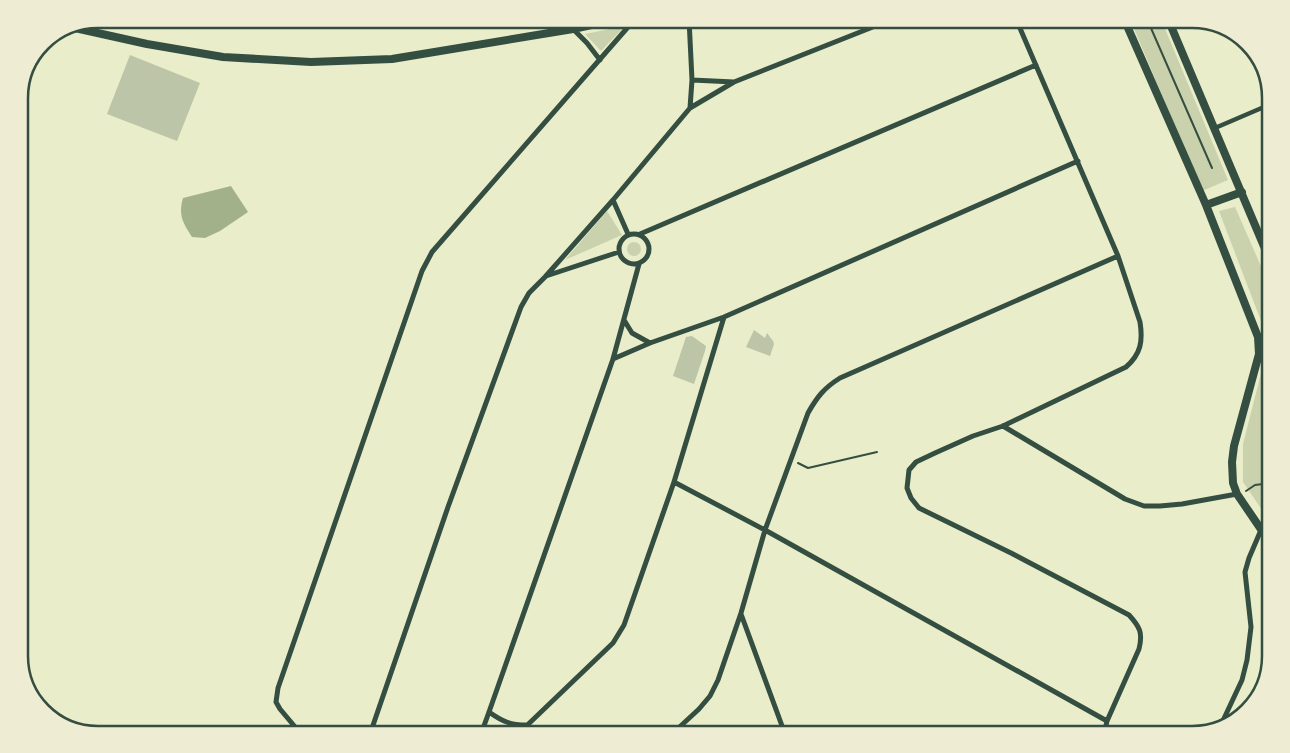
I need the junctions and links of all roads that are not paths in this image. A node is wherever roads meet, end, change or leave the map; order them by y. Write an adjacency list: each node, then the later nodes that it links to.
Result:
1 (578, 28): 9 (street)
2 (627, 28): 10 (street)
3 (689, 28): 12 (street)
4 (870, 28): 13 (street)
5 (1020, 28): 11 (street)
6 (1128, 28): 20 (street)
7 (1172, 28): 16 (street)
8 (82, 29): 9 (street)
9 (573, 29): 10 (street)
10 (600, 60): 42 (street)
11 (1036, 65): 17 (street); 22 (street)
12 (692, 80): 13 (street); 14 (street)
13 (734, 82): 14 (street)
14 (690, 108): 19 (street)
15 (1262, 108): 16 (street)
16 (1215, 128): 18 (street)
17 (1078, 161): 25 (street); 28 (street)
18 (1242, 192): 20 (street); 23 (street)
19 (612, 200): 21 (street); 27 (street)
20 (1206, 205): 34 (street)
21 (628, 234): 22 (street); 24 (street)
22 (640, 234): 26 (street)
23 (1262, 241)
24 (619, 252): 26 (street); 27 (street)
25 (1118, 256): 32 (street); 35 (street)
26 (639, 264): 29 (street)
27 (545, 277): 43 (street)
28 (724, 317): 30 (street); 33 (street)
29 (624, 320): 30 (street); 31 (street)
30 (650, 343): 31 (street)
31 (613, 360): 38 (street)
32 (1003, 426): 34 (street); 40 (street)
33 (674, 482): 35 (street); 41 (street)
34 (1237, 494): 36 (street)
35 (765, 530): 37 (street); 40 (street)
36 (1261, 530): 39 (street)
37 (741, 613): 45 (street); 46 (street)
38 (489, 712): 41 (street); 44 (street)
39 (1224, 718)
40 (1107, 721): 47 (street)
41 (527, 725)
42 (294, 726)
43 (373, 726)
44 (484, 726)
45 (681, 726)
46 (782, 726)
47 (1106, 726)

